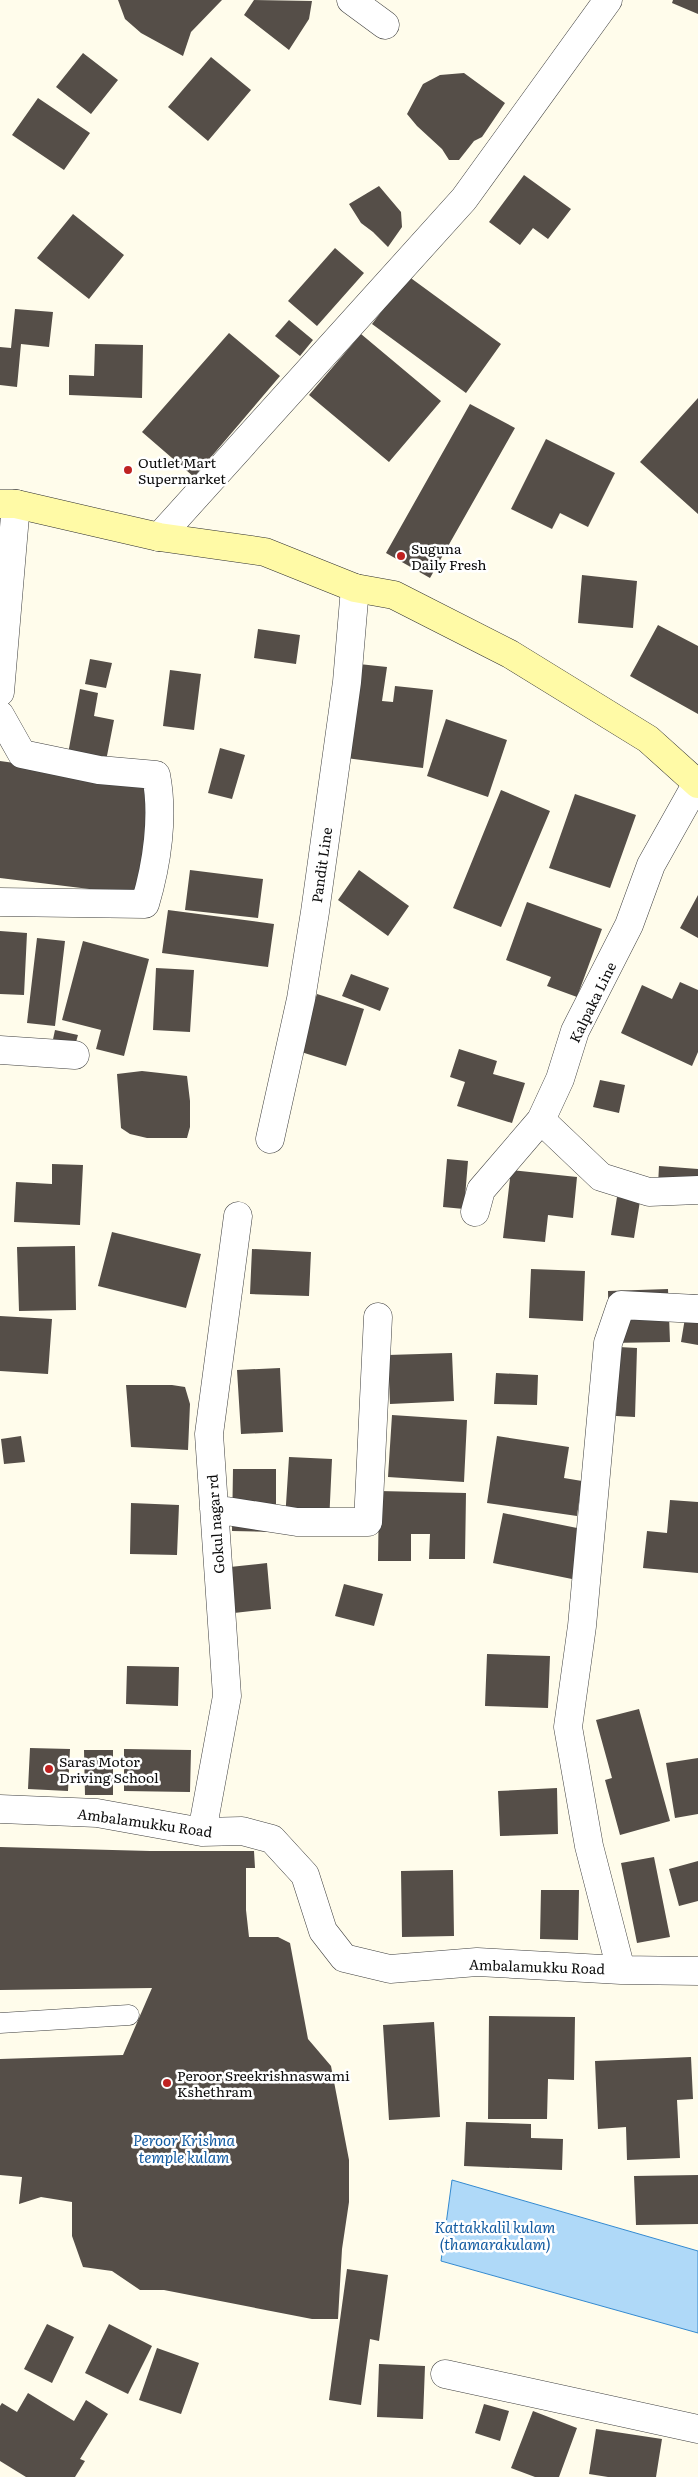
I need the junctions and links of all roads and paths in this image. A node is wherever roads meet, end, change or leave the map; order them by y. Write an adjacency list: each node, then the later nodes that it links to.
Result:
1 (351, 0): 3 (street)
2 (608, 0): 5 (street)
3 (385, 25)
4 (8, 504): 5 (street); 7 (street)
5 (158, 537): 6 (street)
6 (354, 588): 9 (street); 14 (street, Pandit Line)
7 (0, 692)
8 (0, 715): 10 (street)
9 (698, 784): 13 (street, Kalpaka Line)
10 (0, 902)
11 (0, 1050): 12 (street)
12 (75, 1055)
13 (541, 1120): 15 (street); 16 (street, Kalpaka Line)
14 (270, 1139)
15 (698, 1190)
16 (475, 1212)
17 (238, 1216): 20 (street, Gokul nagar rd)
18 (698, 1309): 23 (street)
19 (378, 1317): 20 (street)
20 (214, 1509): 22 (street, Gokul nagar rd)
21 (0, 1808): 22 (street, Ambalamukku Road)
22 (202, 1832): 23 (street, Ambalamukku Road)
23 (620, 1970): 24 (street, Ambalamukku Road)
24 (698, 1971)
25 (129, 2015): 26 (lane)
26 (0, 2023)
27 (445, 2374): 28 (street)
28 (698, 2429)

